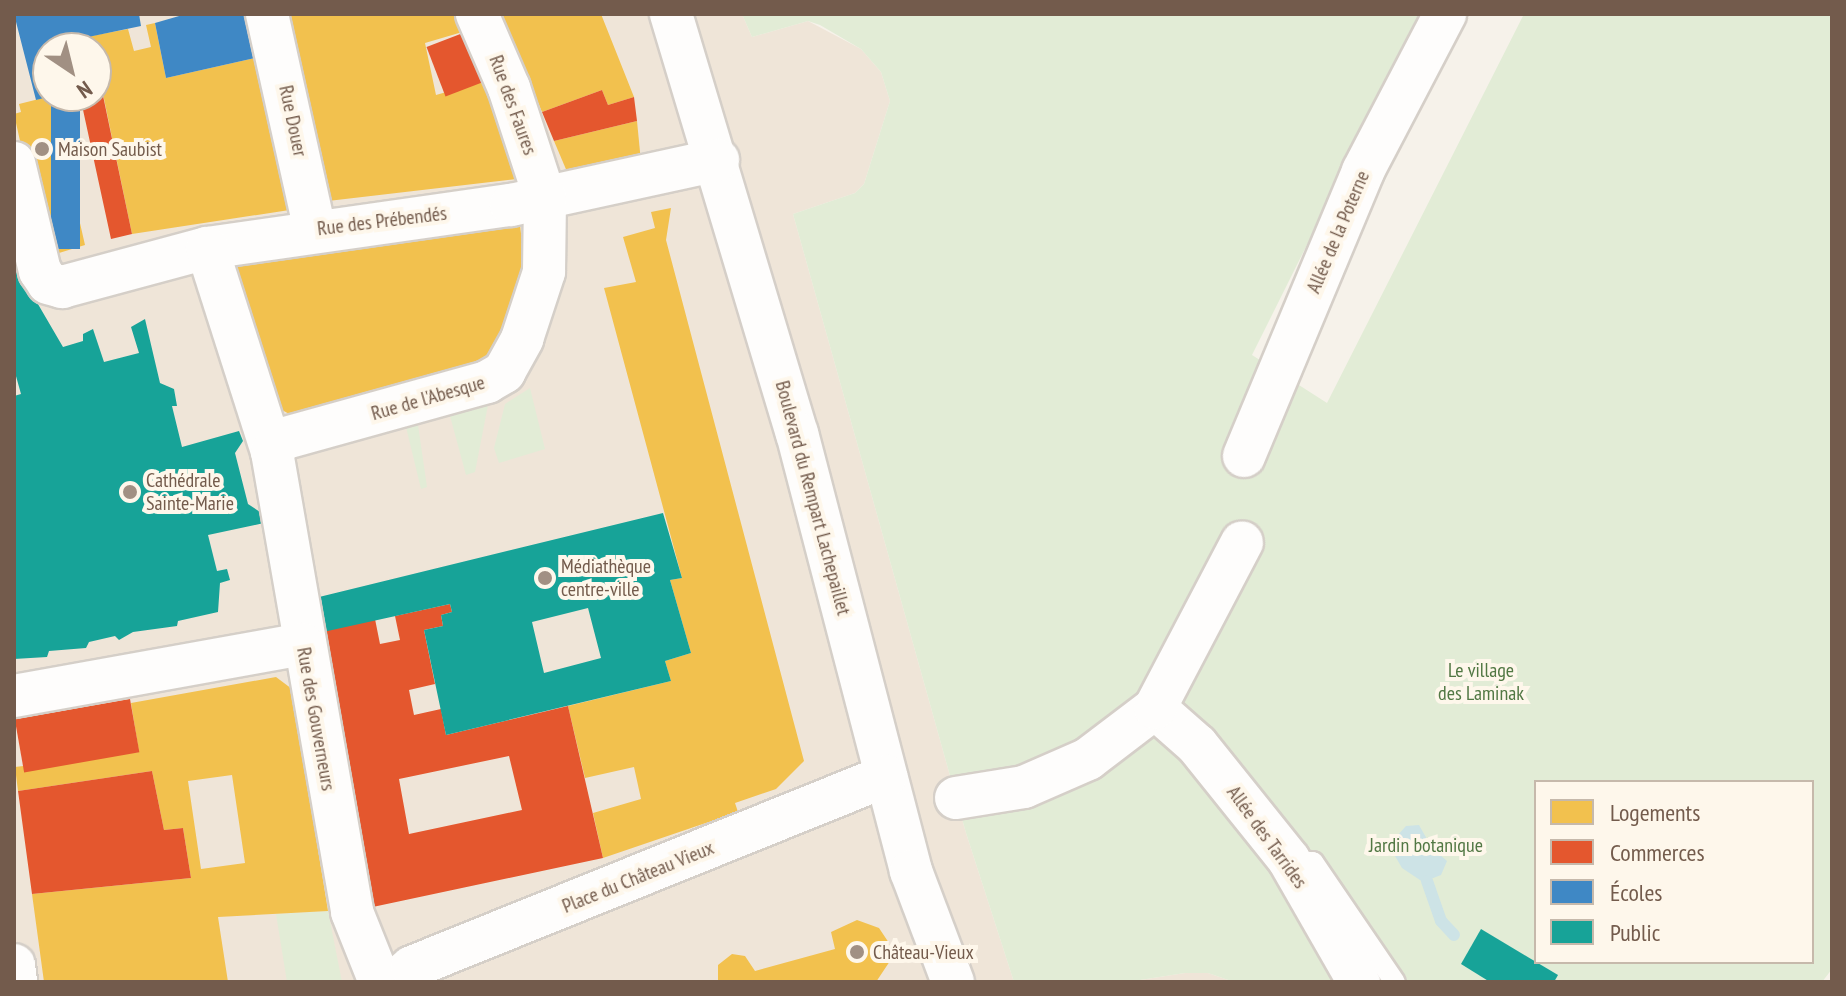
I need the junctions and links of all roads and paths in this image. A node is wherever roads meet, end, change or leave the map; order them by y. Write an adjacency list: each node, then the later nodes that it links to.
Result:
1 (267, 14): 8 (street, Rue Douer)
2 (477, 14): 7 (street, Rue des Faures)
3 (671, 14): 5 (street, Boulevard du Rempart Lachepaillet)
4 (1445, 14): 11 (street, Allée de la Poterne)
5 (718, 160): 7 (street, Rue des Prébendés); 16 (street, Boulevard du Rempart Lachepaillet)
6 (14, 163): 9 (street, Rue des Prébendés)
7 (545, 198): 8 (street, Rue des Prébendés); 10 (street, Rue de l'Abesque)
8 (315, 230): 9 (street, Rue des Prébendés)
9 (207, 248): 10 (street, Rue des Gouverneurs)
10 (272, 452): 13 (street, Rue des Gouverneurs)
11 (1244, 456)
12 (1242, 542): 15 (street)
13 (302, 644): 14 (street); 21 (street, Rue des Gouverneurs)
14 (14, 696)
15 (1155, 708): 17 (street); 18 (street, Allée des Tarrides)
16 (886, 776): 22 (street, Place du Château Vieux); 23 (street, Boulevard du Rempart Lachepaillet)
17 (956, 798)
18 (1289, 860): 24 (street, Allée des Tarrides); 25 (lane)
19 (14, 965): 20 (street)
20 (16, 982)
21 (380, 982)
22 (394, 982)
23 (953, 982)
24 (1359, 982)
25 (1395, 982)

